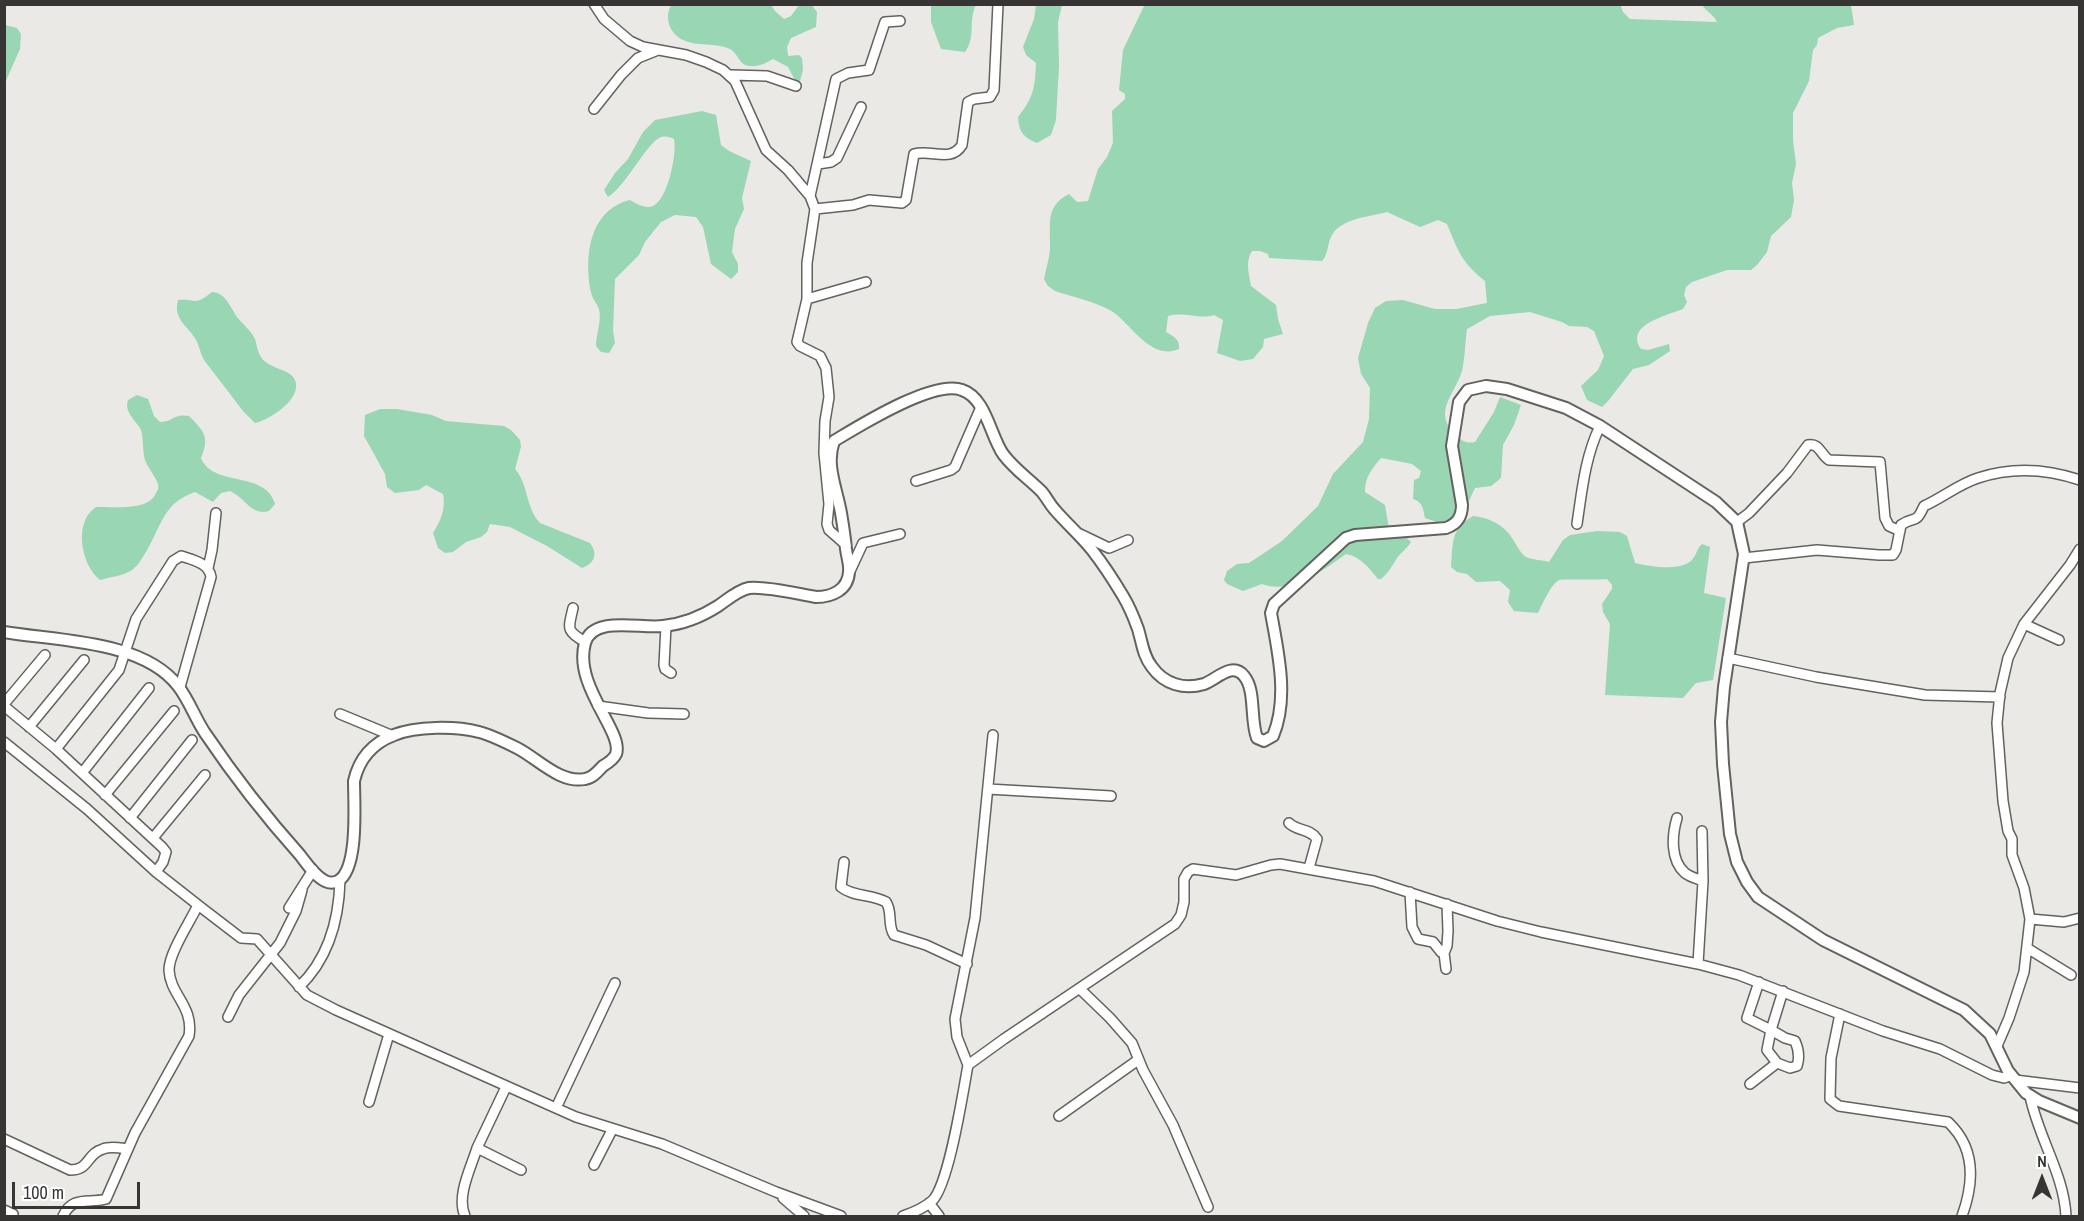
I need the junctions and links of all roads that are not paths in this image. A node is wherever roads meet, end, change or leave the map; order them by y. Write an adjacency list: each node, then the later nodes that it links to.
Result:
1 (594, 4): 4 (street)
2 (998, 4): 11 (street)
3 (900, 21): 9 (street)
4 (658, 50): 5 (street); 8 (street)
5 (731, 75): 6 (street); 10 (street)
6 (796, 86)
7 (861, 107): 9 (street)
8 (594, 109)
9 (818, 164): 10 (street)
10 (810, 196): 11 (street)
11 (815, 209): 13 (street)
12 (866, 282): 13 (street)
13 (807, 299): 25 (street)
14 (981, 407): 17 (street); 22 (street); 25 (street)
15 (1600, 426): 19 (street); 20 (street); 22 (street)
16 (2079, 480): 21 (street)
17 (916, 481)
18 (216, 513): 28 (street)
19 (1737, 522): 21 (street); 27 (street)
20 (1577, 524)
21 (1900, 531): 27 (street)
22 (1075, 532): 24 (street)
23 (900, 534): 29 (street)
24 (1128, 540)
25 (846, 545): 29 (street)
26 (2079, 549): 31 (street)
27 (1744, 558): 38 (street)
28 (208, 568): 36 (street); 41 (street)
29 (850, 571): 32 (street)
30 (573, 608): 35 (street)
31 (2024, 624): 34 (street); 43 (street)
32 (666, 626): 35 (street); 40 (street)
33 (4, 632): 36 (street)
34 (2059, 640)
35 (585, 642): 45 (street)
36 (126, 653): 41 (street); 54 (street)
37 (45, 655): 44 (street)
38 (1728, 658): 43 (street); 94 (street)
39 (84, 660): 49 (street)
40 (671, 674)
41 (180, 687): 67 (street)
42 (149, 688): 55 (street)
43 (2000, 697): 77 (street)
44 (4, 705): 49 (street)
45 (598, 706): 48 (street); 51 (street)
46 (174, 711): 58 (street)
47 (340, 714): 51 (street)
48 (684, 714)
49 (29, 727): 54 (street)
50 (993, 735): 57 (street)
51 (393, 736): 69 (street)
52 (192, 740): 60 (street)
53 (4, 742): 68 (street)
54 (56, 749): 55 (street)
55 (81, 773): 58 (street)
56 (206, 775): 64 (street)
57 (988, 789): 59 (street); 81 (street)
58 (105, 795): 60 (street)
59 (1111, 796)
60 (130, 818): 64 (street)
61 (1677, 818): 70 (street)
62 (1289, 823): 66 (street)
63 (1702, 831): 70 (street)
64 (153, 838): 68 (street)
65 (844, 862): 81 (street)
66 (1309, 868): 72 (street); 88 (street)
67 (313, 870): 69 (street); 71 (street)
68 (156, 872): 74 (street)
69 (340, 880): 87 (street)
70 (1703, 881): 82 (street)
71 (302, 890): 75 (street); 80 (street)
72 (1410, 892): 73 (street); 79 (street)
73 (1447, 904): 79 (street); 82 (street)
74 (198, 905): 80 (street); 110 (street)
75 (289, 908)
76 (2079, 918): 77 (street)
77 (2030, 919): 78 (street)
78 (2027, 948): 84 (street); 94 (street)
79 (1444, 953): 83 (street)
80 (271, 955): 87 (street); 91 (street)
81 (967, 964): 97 (street)
82 (1698, 964): 86 (street)
83 (1446, 969)
84 (2071, 975)
85 (615, 982): 104 (street)
86 (1759, 982): 89 (street); 92 (street)
87 (299, 987): 93 (street)
88 (1080, 989): 95 (street); 97 (street)
89 (1783, 991): 90 (street); 92 (street)
90 (1840, 1014): 98 (street); 122 (street)
91 (228, 1017)
92 (1771, 1030): 96 (street); 96 (street)
93 (389, 1034): 100 (street); 103 (street)
94 (1997, 1046): 98 (street)
95 (1138, 1060): 105 (street); 115 (street)
96 (1777, 1063): 99 (street)
97 (968, 1065): 114 (street)
98 (2013, 1078): 101 (street); 102 (street)
99 (1750, 1084)
100 (506, 1087): 104 (street); 109 (street)
101 (2079, 1088)
102 (2030, 1096): 106 (street); 123 (street)
103 (369, 1102)
104 (556, 1108): 107 (street)
105 (1059, 1116)
106 (2079, 1118)
107 (612, 1130): 111 (street); 113 (street)
108 (4, 1138): 110 (street)
109 (477, 1148): 112 (street); 117 (street)
110 (128, 1149): 116 (street)
111 (594, 1164)
112 (521, 1170)
113 (776, 1192): 118 (street); 119 (street)
114 (929, 1203): 120 (street); 121 (street)
115 (1209, 1207)
116 (63, 1216)
117 (465, 1216)
118 (804, 1216)
119 (841, 1216)
120 (903, 1216)
121 (939, 1216)
122 (1962, 1216)
123 (2066, 1216)

